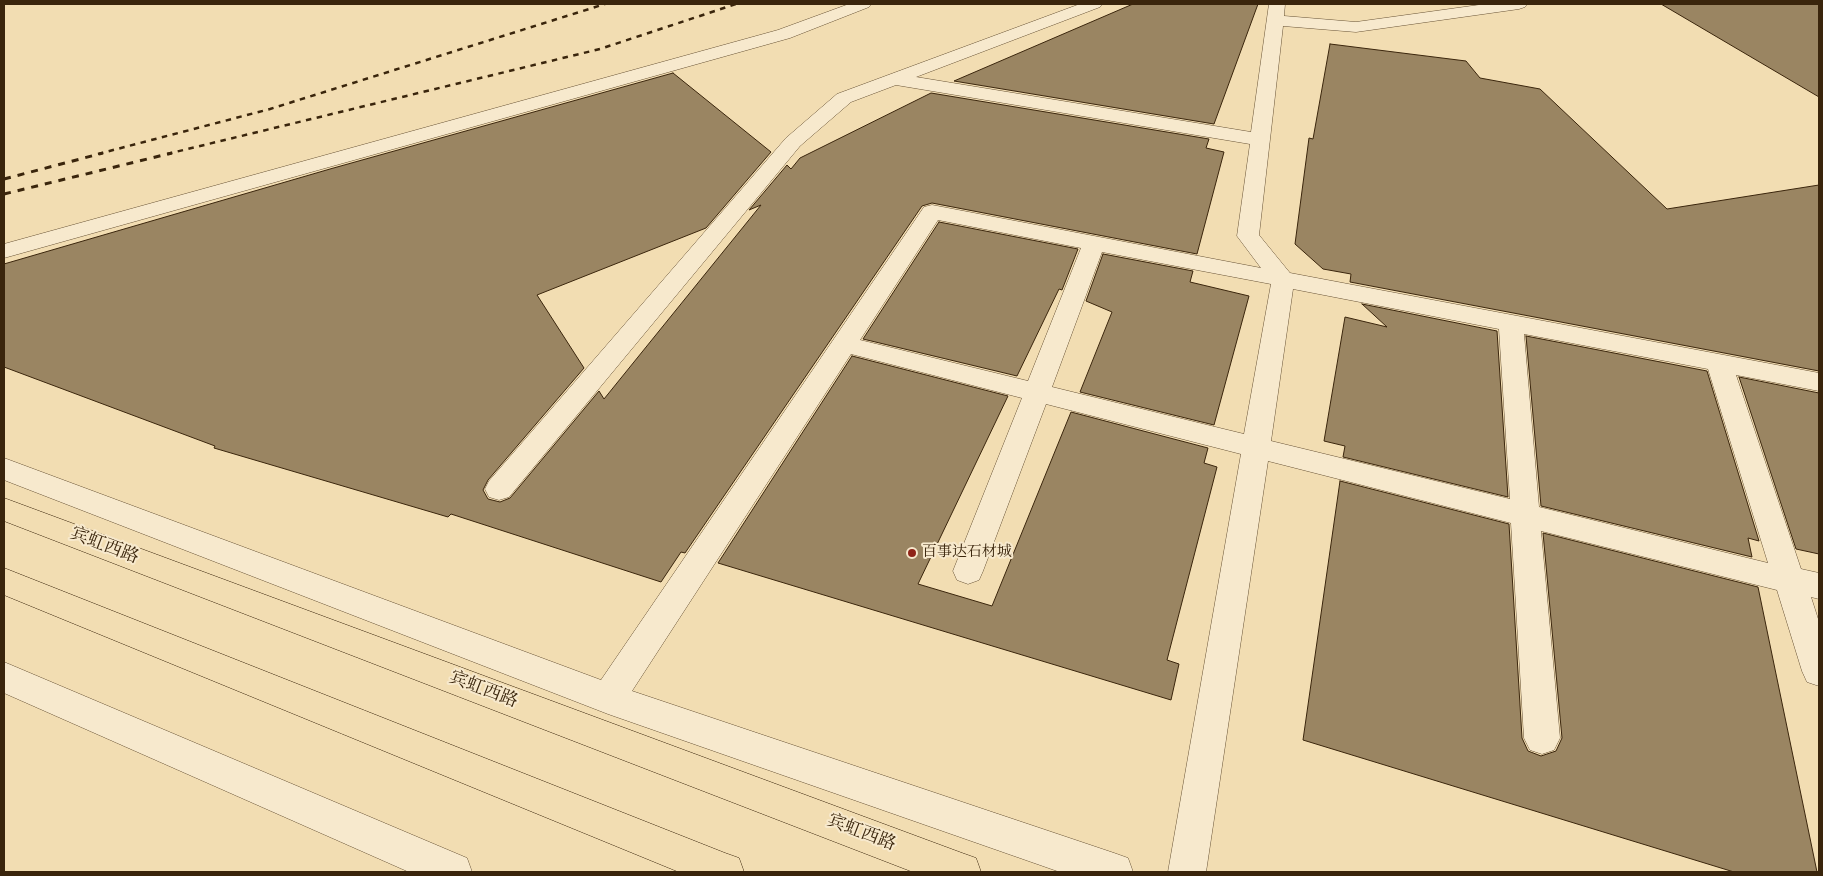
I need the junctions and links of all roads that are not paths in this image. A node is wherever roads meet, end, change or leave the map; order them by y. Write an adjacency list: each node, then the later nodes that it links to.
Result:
1 (863, 4): 8 (lane)
2 (1094, 4): 5 (lane)
3 (1519, 4): 4 (lane)
4 (1276, 12): 6 (lane)
5 (894, 79): 6 (lane); 17 (lane)
6 (1260, 140): 9 (lane)
7 (1094, 244): 9 (lane); 11 (lane); 14 (lane)
8 (4, 251)
9 (1283, 280): 10 (lane); 15 (lane)
10 (1511, 324): 12 (lane); 19 (lane)
11 (844, 344): 14 (lane); 26 (lane)
12 (1719, 363): 13 (lane); 21 (lane)
13 (1819, 382)
14 (1037, 392): 15 (lane); 20 (lane)
15 (1256, 447): 19 (lane); 32 (lane)
16 (7, 474): 26 (lane)
17 (499, 489)
18 (4, 509): 30 (main road, 宾虹西路)
19 (1526, 515): 21 (lane); 27 (lane)
20 (968, 571)
21 (1790, 580): 23 (lane); 24 (lane)
22 (4, 581): 29 (main road)
23 (1819, 586)
24 (1819, 671)
25 (4, 677): 28 (lane)
26 (608, 698): 31 (lane)
27 (1542, 738)
28 (453, 872)
29 (724, 872)
30 (962, 872)
31 (1114, 872)
32 (1187, 872)

